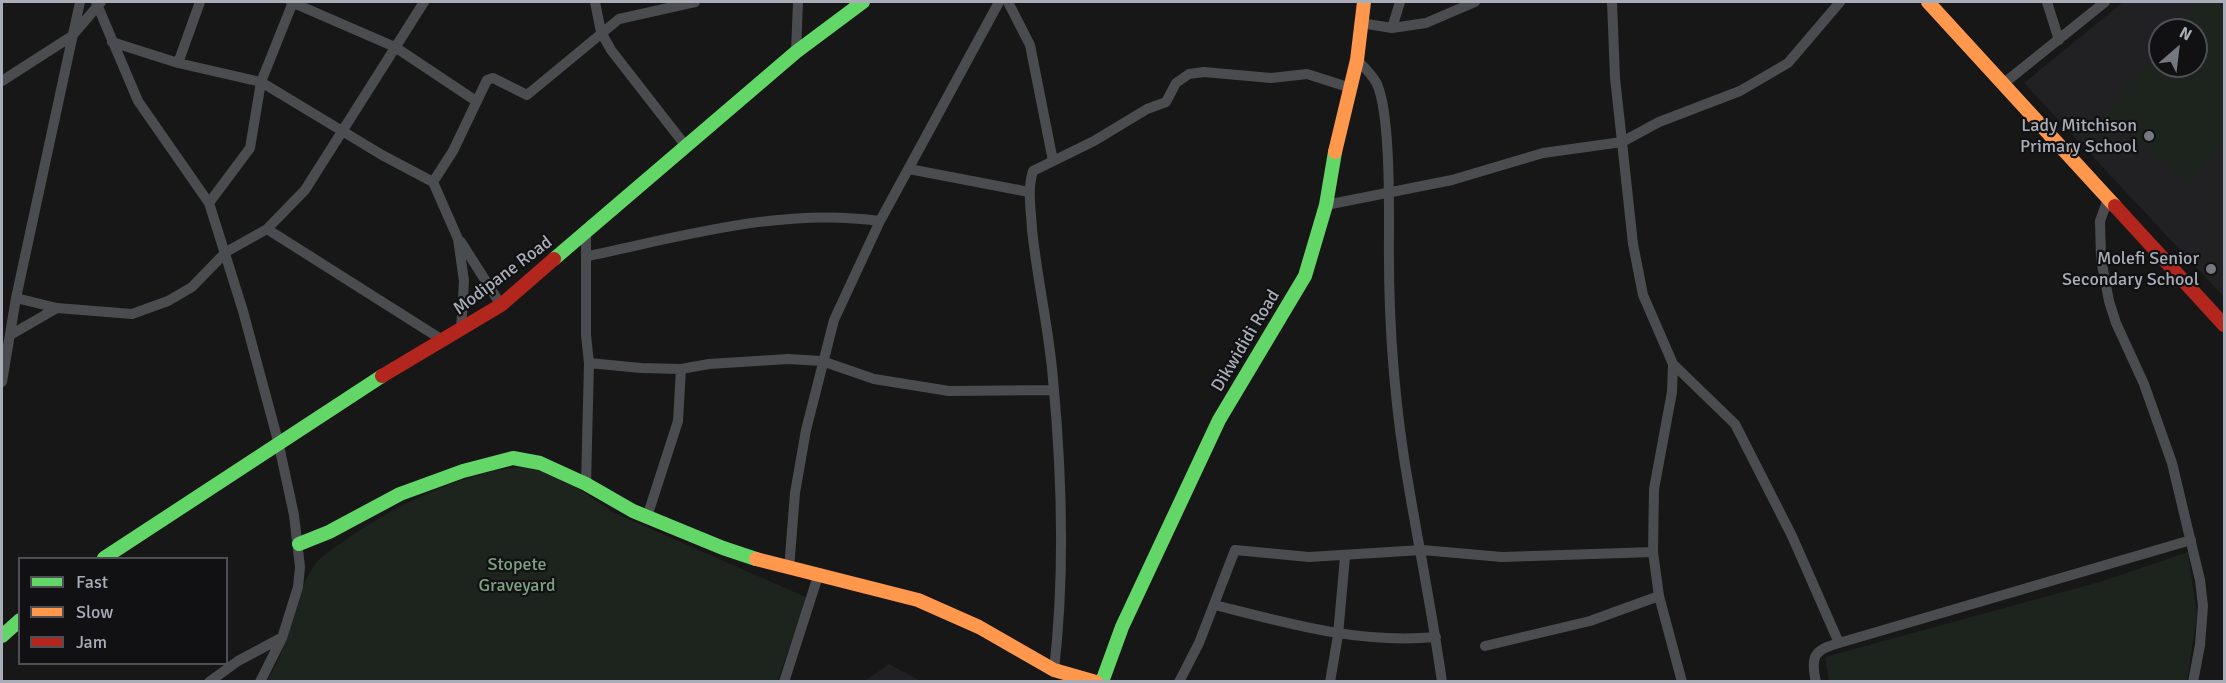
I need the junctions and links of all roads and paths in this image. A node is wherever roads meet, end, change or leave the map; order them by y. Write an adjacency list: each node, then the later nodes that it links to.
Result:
1 (80, 2): 23 (street)
2 (200, 2): 29 (street)
3 (292, 2): 26 (street); 31 (street)
4 (424, 2): 26 (street)
5 (595, 2): 22 (street)
6 (694, 2): 22 (street)
7 (863, 2): 27 (street, Modipane Road)
8 (999, 2): 39 (street)
9 (1008, 2): 38 (street)
10 (1364, 2): 20 (street, Dikwididi Road)
11 (1400, 2): 21 (street)
12 (1475, 2): 21 (street)
13 (1612, 2): 36 (street)
14 (1840, 2): 36 (street)
15 (1928, 2): 32 (street)
16 (2047, 2): 24 (street)
17 (2105, 2): 24 (street)
18 (99, 3): 23 (street); 25 (street)
19 (795, 4): 27 (street)
20 (1361, 23): 21 (street); 28 (street, Dikwididi Road)
21 (1392, 28)
22 (601, 32): 34 (street); 37 (street)
23 (72, 36): 30 (street); 52 (street)
24 (2059, 40): 32 (street)
25 (112, 42): 29 (street); 44 (street)
26 (395, 47): 34 (street); 35 (street)
27 (796, 52): 37 (street, Modipane Road)
28 (1357, 60): 33 (street, Dikwididi Road); 42 (street)
29 (178, 63): 31 (street)
30 (2, 81)
31 (261, 82): 35 (street); 44 (street)
32 (2003, 84): 43 (street)
33 (1351, 88): 38 (street); 45 (street, Dikwididi Road)
34 (476, 101): 40 (street)
35 (342, 129): 40 (street); 47 (street)
36 (1622, 142): 42 (street); 61 (street)
37 (685, 146): 48 (street, Modipane Road)
38 (1053, 161): 41 (street)
39 (909, 170): 41 (street); 46 (street)
40 (433, 182): 49 (street)
41 (1029, 192): 64 (street)
42 (1389, 194): 45 (street); 70 (street)
43 (2108, 199): 55 (street); 68 (street)
44 (209, 203): 50 (street)
45 (1326, 205): 90 (street, Dikwididi Road)
46 (880, 220): 51 (street); 59 (street)
47 (267, 229): 50 (street); 58 (street)
48 (586, 234): 51 (street); 53 (street, Modipane Road)
49 (459, 239): 53 (street); 56 (street)
50 (226, 252): 54 (street); 65 (street)
51 (588, 256): 60 (street)
52 (16, 298): 54 (street); 57 (street)
53 (501, 305): 56 (street, Modipane Road)
54 (57, 308): 57 (street)
55 (2224, 325)
56 (461, 331): 58 (street, Modipane Road)
57 (12, 334): 63 (street)
58 (444, 341): 65 (street, Modipane Road)
59 (822, 361): 62 (street); 64 (street); 74 (street)
60 (589, 363): 62 (street); 66 (street)
61 (1673, 364): 71 (street); 83 (street)
62 (681, 369): 67 (street)
63 (2, 382)
64 (1053, 390): 85 (street)
65 (278, 441): 69 (street); 72 (street, Modipane Road)
66 (586, 484): 67 (street); 69 (street)
67 (647, 517): 74 (street)
68 (2191, 540): 83 (street); 96 (street)
69 (299, 544): 82 (street)
70 (1422, 550): 71 (street); 73 (street); 81 (street)
71 (1653, 552): 76 (street)
72 (105, 557)
73 (1345, 557): 77 (street); 79 (street)
74 (789, 569): 75 (street)
75 (818, 576): 85 (street); 88 (street)
76 (1659, 596): 84 (street); 94 (street)
77 (1215, 605): 79 (street); 91 (street)
78 (18, 622): 80 (street)
79 (1338, 635): 81 (street); 92 (street)
80 (2, 636)
81 (1436, 637): 93 (street)
82 (282, 638): 86 (street); 87 (street)
83 (1839, 643): 95 (street)
84 (1485, 646)
85 (1054, 670): 89 (street)
86 (209, 681)
87 (260, 681)
88 (784, 681)
89 (1096, 681)
90 (1102, 681)
91 (1179, 681)
92 (1330, 681)
93 (1442, 681)
94 (1682, 681)
95 (1816, 681)
96 (2193, 681)

